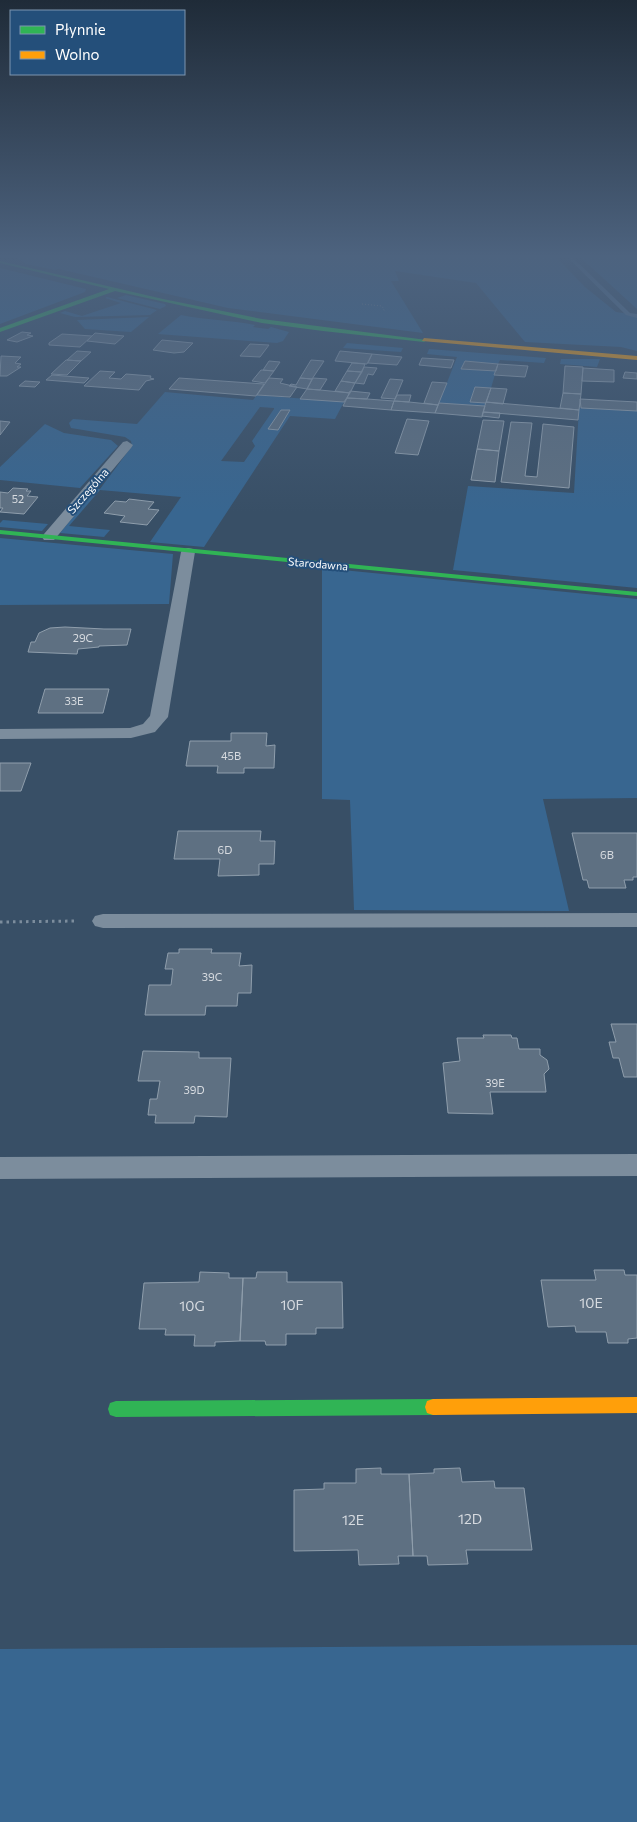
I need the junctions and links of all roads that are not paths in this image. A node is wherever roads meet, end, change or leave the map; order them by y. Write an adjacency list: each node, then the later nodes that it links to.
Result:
1 (462, 342): 2 (street)
2 (637, 358)
3 (127, 445): 5 (lane, Szczególna)
4 (0, 532): 5 (street, Starodawna)
5 (49, 537): 6 (street, Starodawna)
6 (188, 552): 7 (street, Starodawna); 8 (lane)
7 (637, 594)
8 (0, 734)
9 (637, 920): 10 (lane)
10 (103, 921)
11 (637, 1165): 12 (lane)
12 (0, 1168)
13 (637, 1405): 14 (street)
14 (116, 1409)

